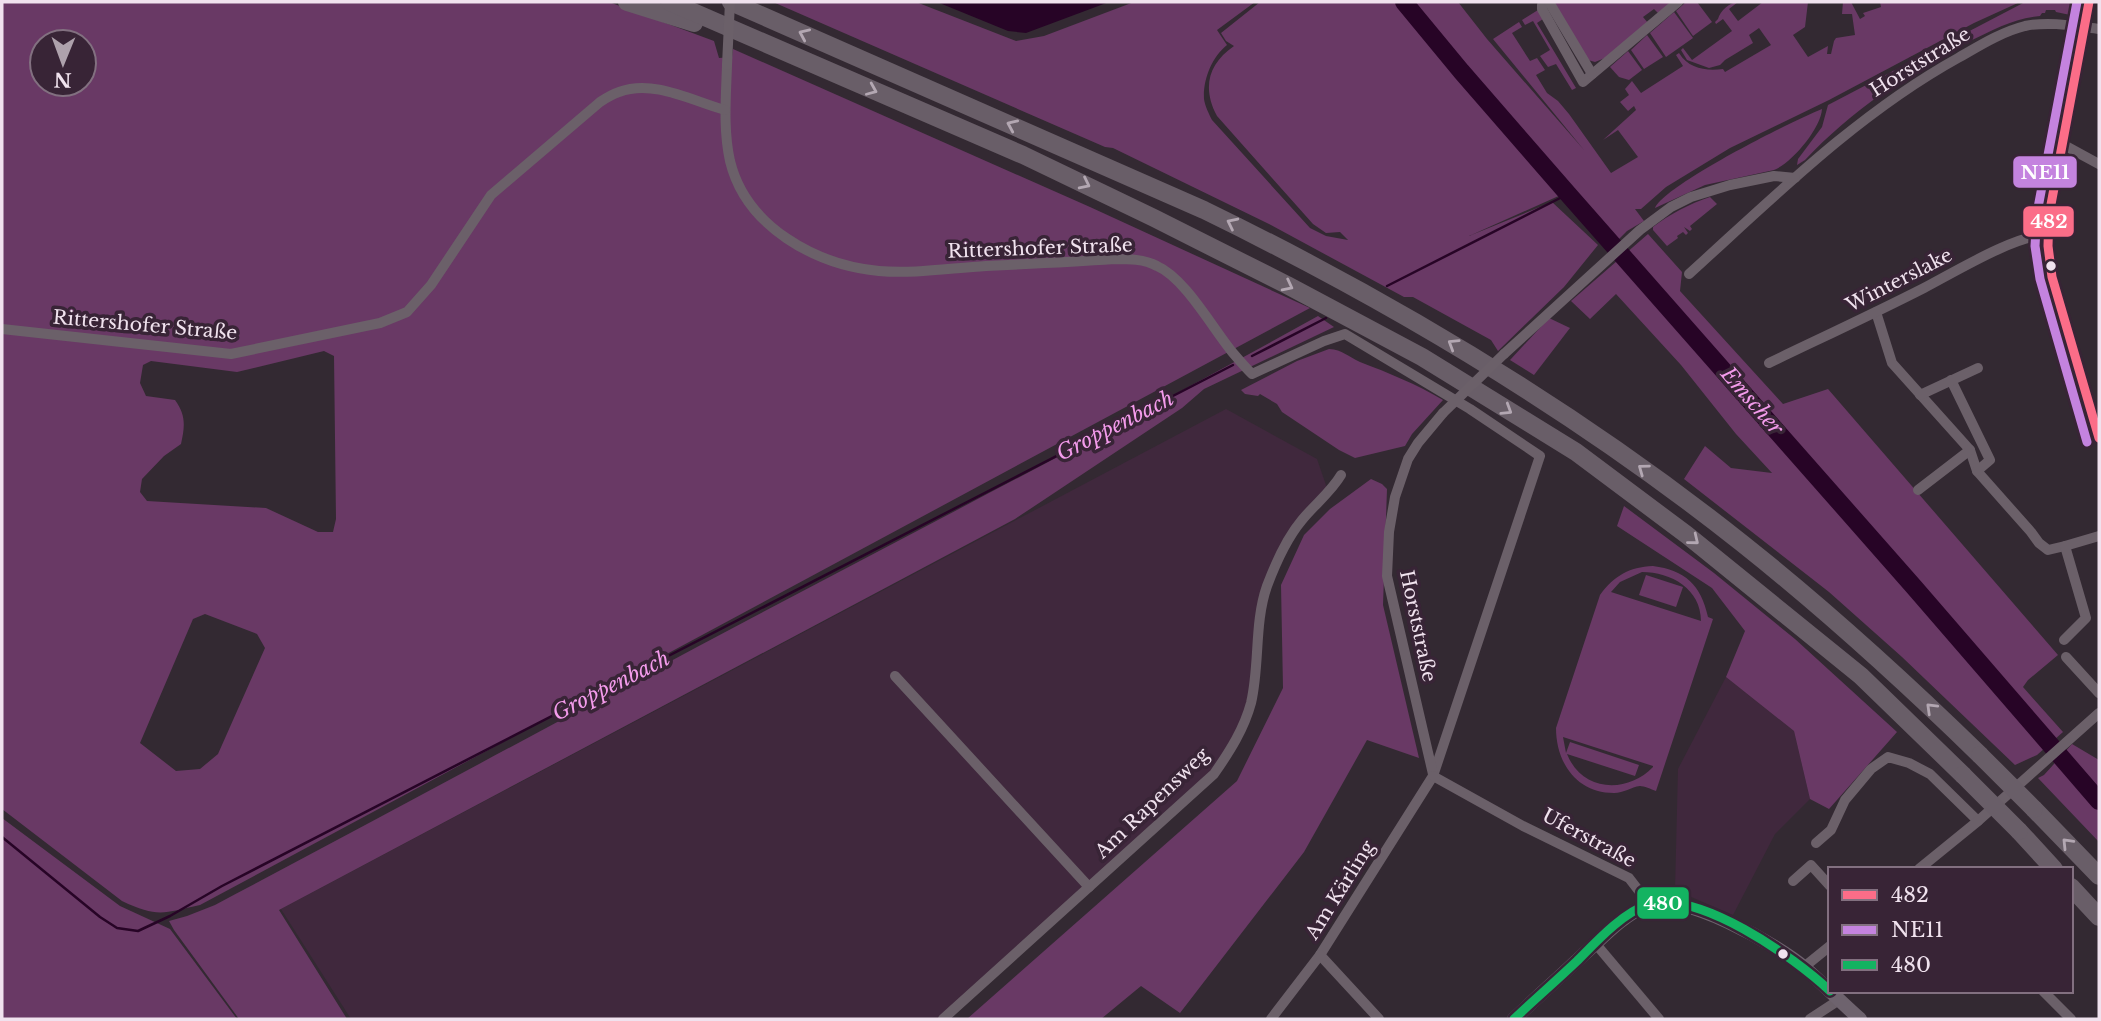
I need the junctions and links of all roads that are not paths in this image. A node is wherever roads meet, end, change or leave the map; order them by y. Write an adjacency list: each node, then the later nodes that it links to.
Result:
1 (627, 2): 9 (highway)
2 (670, 2): 9 (highway)
3 (730, 2): 10 (street, Rittershofer Straße, bridge); 41 (highway, one-way to 3, bridge)
4 (1547, 2): 5 (street)
5 (1678, 2)
6 (2089, 2): 7 (street)
7 (2084, 27): 8 (street, Horststraße); 11 (street); 13 (street, Horststraße)
8 (2099, 29)
9 (764, 44): 40 (highway, one-way to 40, bridge)
10 (725, 110): 17 (street, Rittershofer Straße); 27 (street, Rittershofer Straße)
11 (2062, 144): 12 (street); 14 (street)
12 (2099, 164)
13 (1795, 178): 15 (street, Horststraße); 36 (street, Horststraße, bridge)
14 (2047, 235): 16 (street, Winterslake); 22 (street)
15 (1689, 274)
16 (1875, 312): 18 (street, Winterslake); 21 (street)
17 (2, 329)
18 (1769, 363)
19 (1978, 368): 20 (street)
20 (1951, 380): 21 (street); 25 (street)
21 (1920, 395): 24 (street)
22 (2097, 425): 23 (street)
23 (2099, 438)
24 (1970, 450): 25 (street); 28 (street)
25 (1977, 471): 30 (street)
26 (1341, 475): 44 (street, Am Rapensweg)
27 (1532, 481): 36 (street, Horststraße)
28 (1918, 490)
29 (2099, 536): 30 (street)
30 (2065, 546): 31 (street)
31 (2064, 640)
32 (2066, 657): 34 (street)
33 (895, 676): 44 (street, Am Rapensweg)
34 (2099, 693)
35 (2099, 713): 37 (street)
36 (1433, 776): 46 (street, Uferstraße); 50 (street, Am Kärling)
37 (1978, 821): 38 (street); 39 (street)
38 (1816, 843)
39 (1922, 867)
40 (2052, 867)
41 (2099, 876)
42 (1793, 881): 43 (street)
43 (1828, 884)
44 (1088, 887): 56 (street, Am Rapensweg)
45 (2073, 889): 47 (highway)
46 (1649, 904): 48 (main road); 51 (main road)
47 (2099, 917)
48 (1595, 943): 59 (main road); 60 (street)
49 (1828, 948): 51 (street)
50 (1320, 955): 57 (street, Am Kärling); 58 (street)
51 (1804, 967): 52 (main road)
52 (1828, 990)
53 (1832, 993): 55 (main road)
54 (2045, 993): 63 (street)
55 (1839, 1000): 61 (street); 62 (main road)
56 (943, 1019)
57 (1271, 1019)
58 (1380, 1019)
59 (1514, 1019)
60 (1659, 1019)
61 (1811, 1019)
62 (1860, 1019)
63 (2071, 1019)

